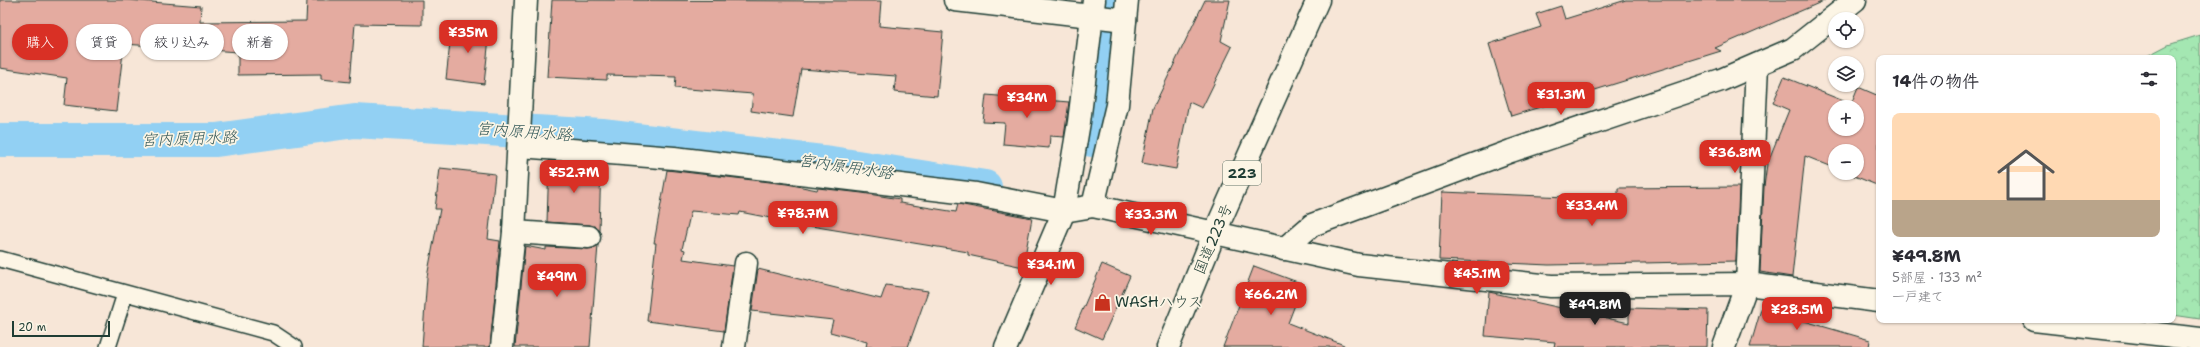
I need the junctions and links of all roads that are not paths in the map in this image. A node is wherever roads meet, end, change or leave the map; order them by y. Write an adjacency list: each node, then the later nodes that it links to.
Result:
1 (526, 0): 8 (main road)
2 (955, 0): 5 (main road)
3 (1318, 0): 12 (main road, 国道223号 / 223)
4 (1855, 0): 7 (main road)
5 (1093, 7): 6 (main road); 10 (main road)
6 (1126, 10): 9 (main road)
7 (1757, 65): 14 (main road); 17 (main road)
8 (520, 146): 10 (main road); 11 (main road)
9 (1093, 206): 10 (main road); 12 (main road)
10 (1064, 211): 26 (main road)
11 (514, 232): 13 (main road); 24 (main road)
12 (1215, 232): 14 (main road); 27 (main road, 国道223号 / 223)
13 (589, 237)
14 (1284, 249): 17 (main road)
15 (0, 259): 18 (lane)
16 (746, 263): 25 (main road)
17 (1747, 284): 19 (main road); 28 (main road)
18 (125, 294): 22 (lane); 23 (lane)
19 (1876, 301)
20 (2060, 323): 21 (main road)
21 (2200, 339)
22 (108, 347)
23 (294, 347)
24 (502, 347)
25 (734, 347)
26 (1006, 347)
27 (1168, 347)
28 (1724, 347)

